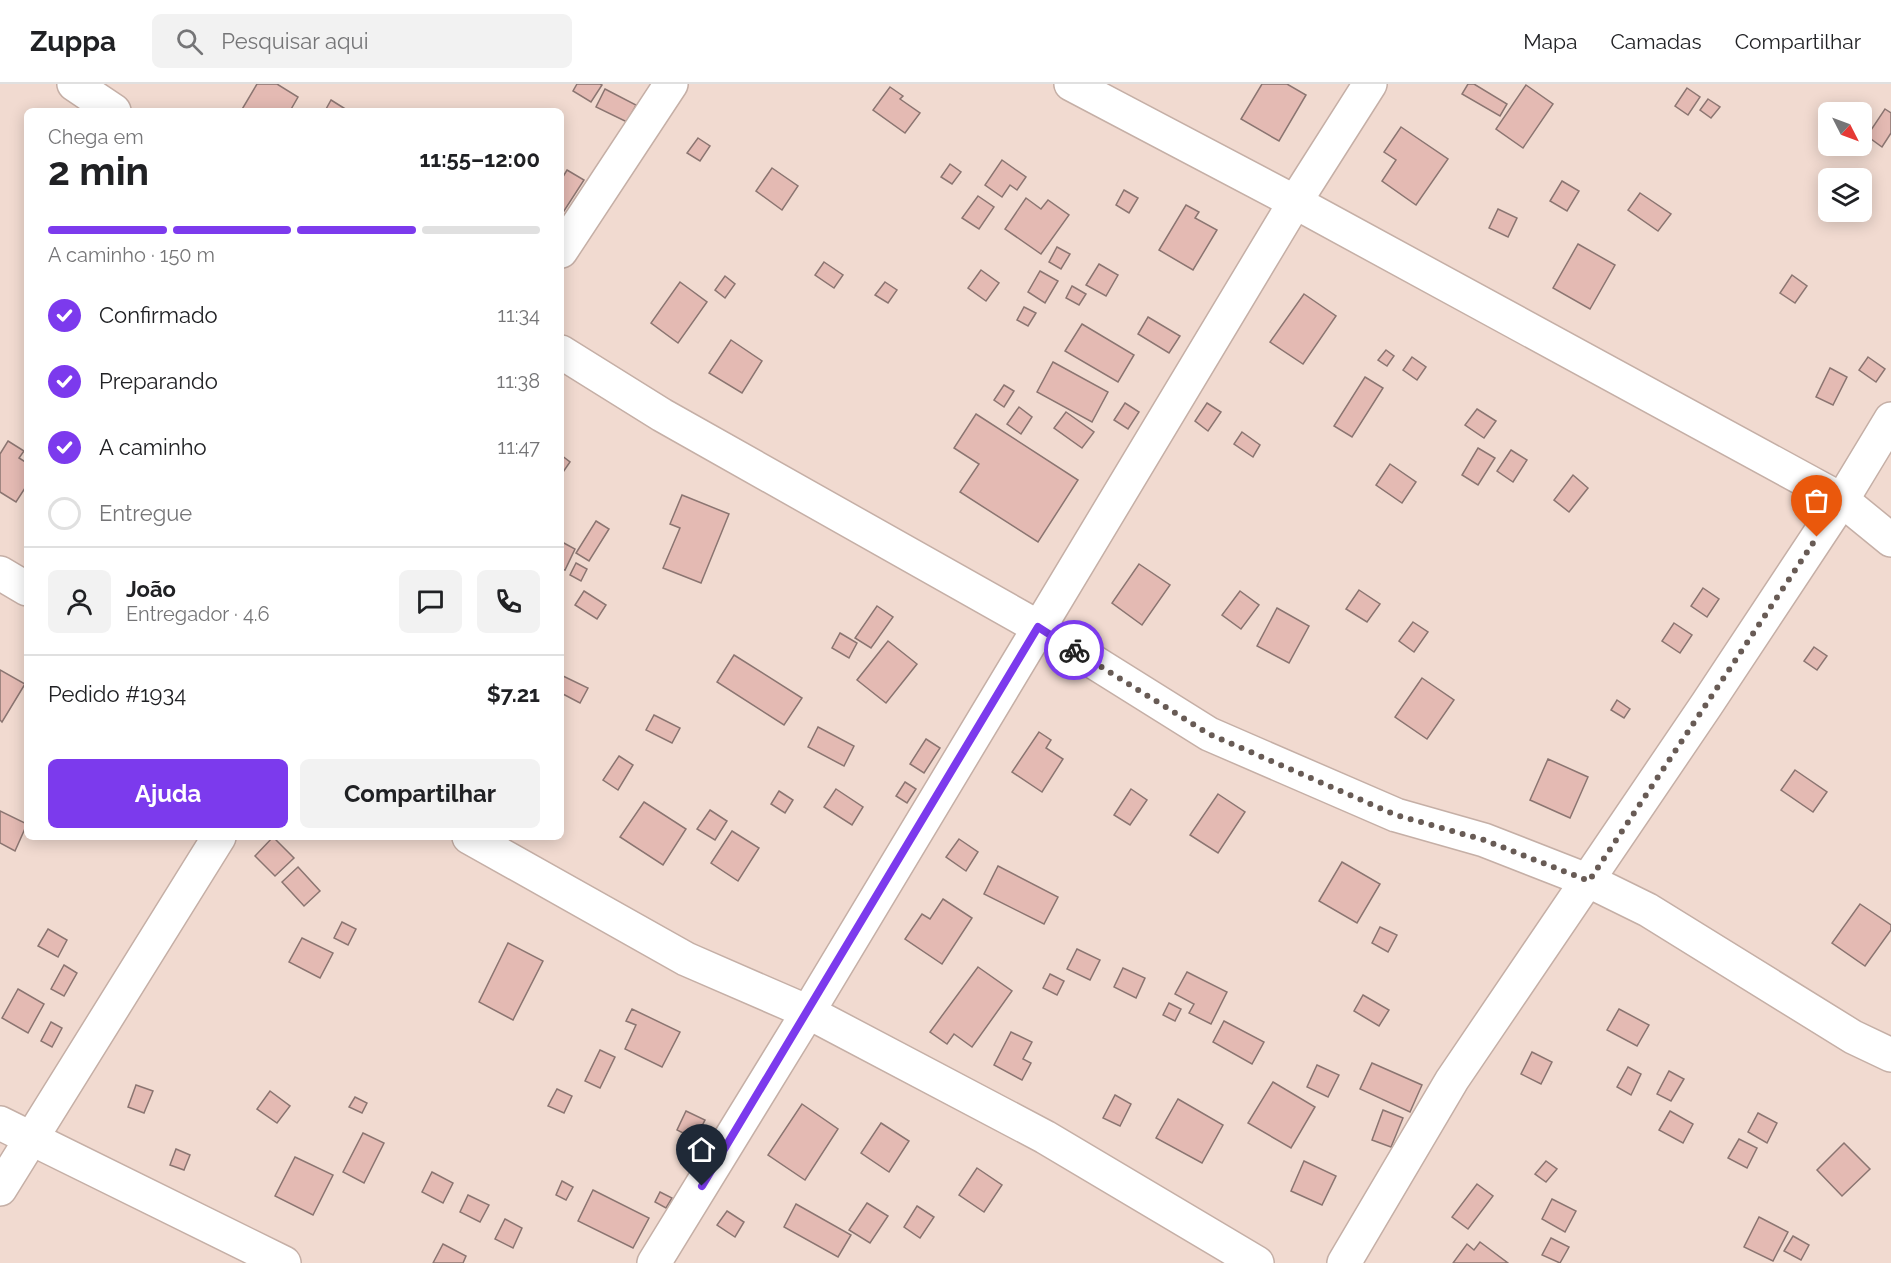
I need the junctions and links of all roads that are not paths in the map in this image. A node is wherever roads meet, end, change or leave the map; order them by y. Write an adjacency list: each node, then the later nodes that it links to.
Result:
1 (74, 84): 5 (street)
2 (671, 84): 7 (street)
3 (1071, 84): 6 (street)
4 (1370, 84): 6 (street)
5 (110, 108)
6 (1295, 202): 10 (street); 14 (street)
7 (564, 246)
8 (564, 354): 14 (street)
9 (1891, 418): 10 (street)
10 (1842, 500): 11 (street); 17 (street)
11 (1891, 540)
12 (0, 573): 13 (street)
13 (24, 586)
14 (1038, 627): 17 (street); 18 (street)
15 (217, 840): 21 (street)
16 (474, 840): 18 (street)
17 (1589, 881): 19 (street); 26 (street)
18 (808, 1012): 24 (street); 25 (street)
19 (1891, 1055)
20 (0, 1123): 21 (street)
21 (30, 1139): 22 (street); 23 (street)
22 (0, 1189)
23 (284, 1263)
24 (654, 1263)
25 (1257, 1263)
26 (1344, 1263)

